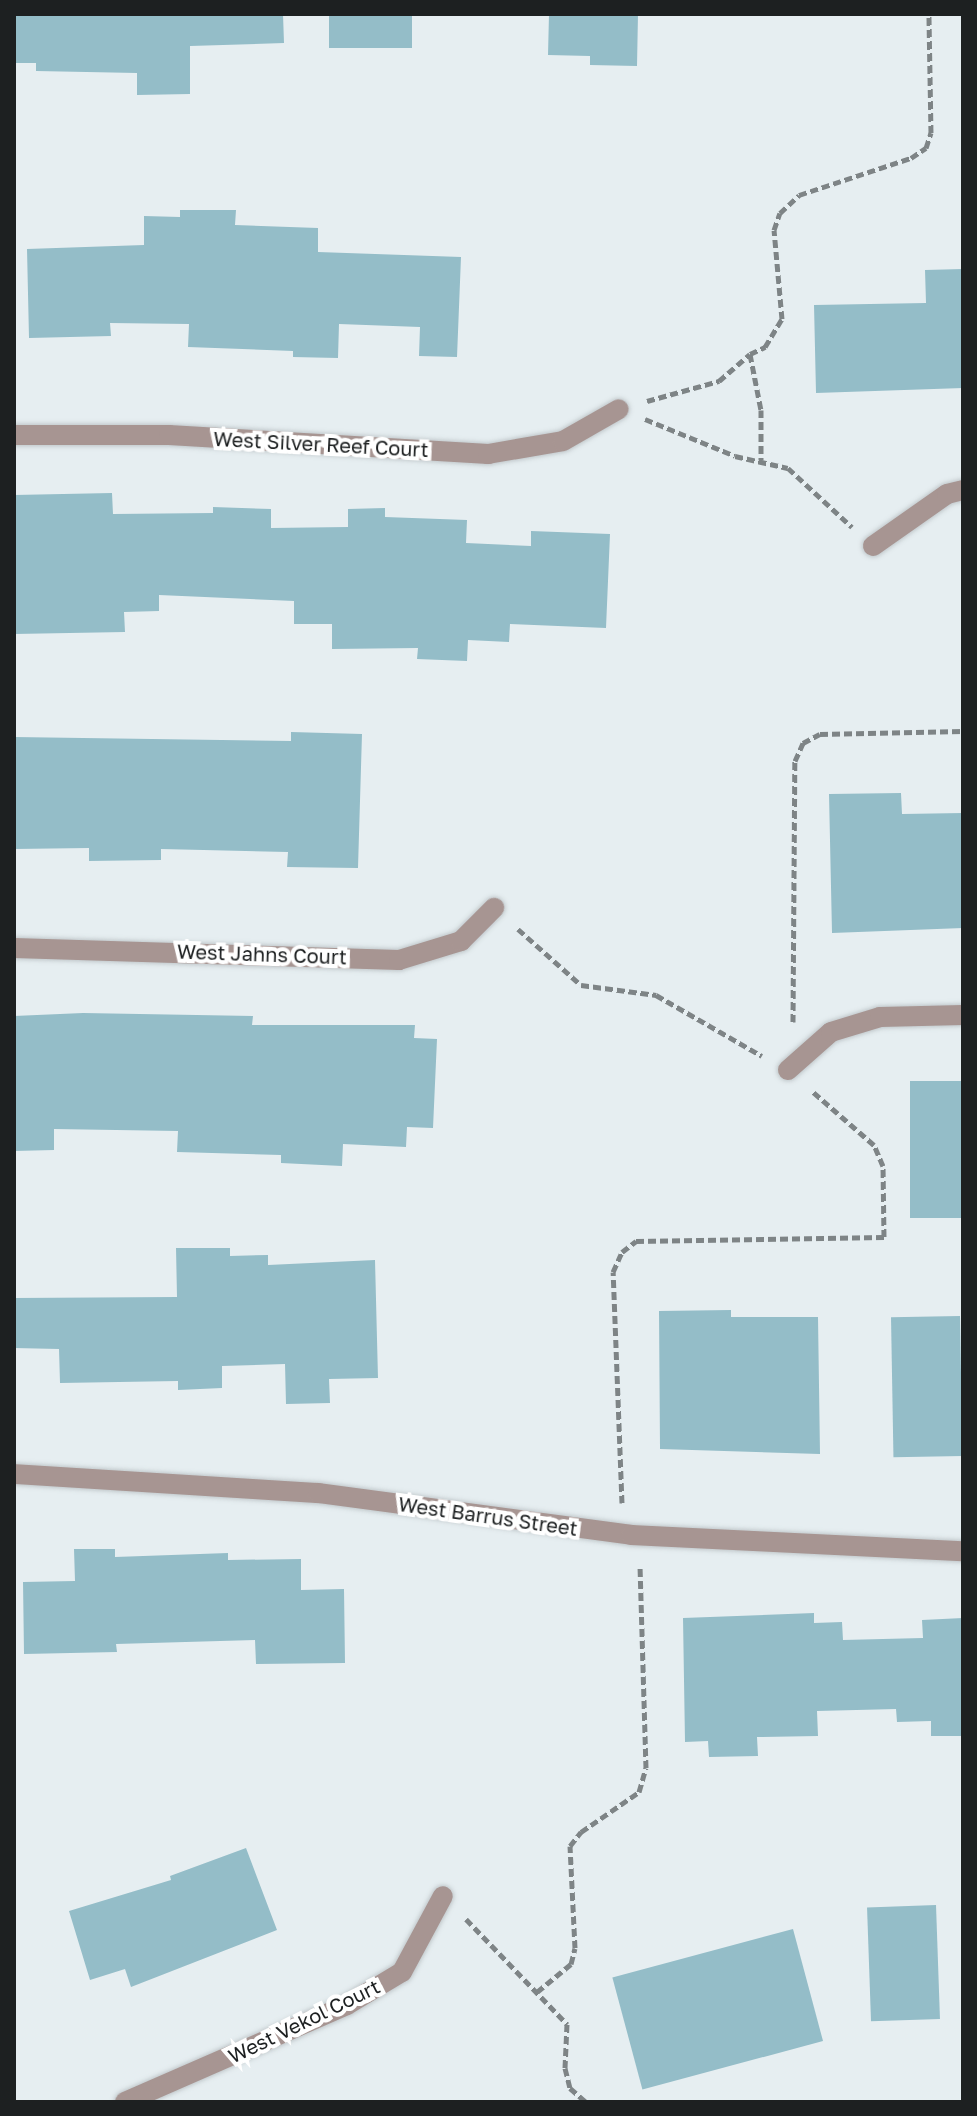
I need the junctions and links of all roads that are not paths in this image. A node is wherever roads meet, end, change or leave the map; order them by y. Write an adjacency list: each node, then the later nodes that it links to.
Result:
1 (619, 409): 2 (street, West Silver Reef Court)
2 (14, 435)
3 (963, 490): 4 (street)
4 (873, 546)
5 (494, 908): 6 (street, West Jahns Court)
6 (14, 948)
7 (963, 1015): 8 (street)
8 (788, 1070)
9 (14, 1474): 10 (street, West Barrus Street)
10 (963, 1551)
11 (443, 1896): 12 (street, West Vekol Court)
12 (125, 2102)

